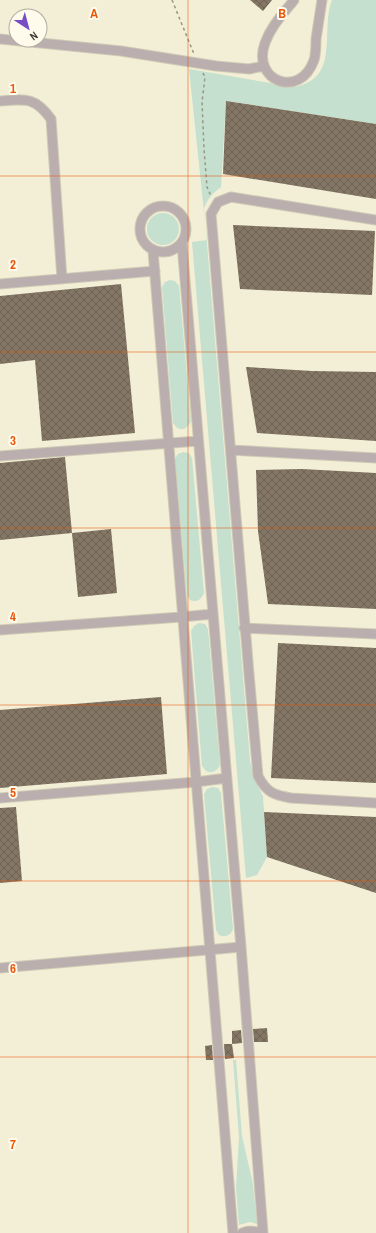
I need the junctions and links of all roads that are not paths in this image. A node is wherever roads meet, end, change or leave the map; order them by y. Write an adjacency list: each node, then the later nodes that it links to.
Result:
1 (294, 0): 4 (lane)
2 (322, 0): 4 (lane)
3 (0, 39): 4 (lane)
4 (264, 66)
5 (0, 101): 10 (lane)
6 (376, 220): 14 (lane)
7 (182, 244): 8 (lane); 8 (lane); 12 (lane)
8 (153, 251): 9 (lane)
9 (155, 271): 10 (lane); 13 (lane)
10 (62, 279): 11 (lane)
11 (0, 284)
12 (198, 441): 13 (lane); 17 (lane)
13 (169, 442): 15 (lane); 18 (lane)
14 (231, 450): 16 (lane); 19 (lane)
15 (0, 456)
16 (376, 458)
17 (213, 614): 18 (lane); 22 (lane)
18 (183, 617): 20 (lane); 23 (lane)
19 (244, 628): 21 (lane); 25 (lane)
20 (0, 630)
21 (376, 634)
22 (227, 778): 23 (lane); 26 (lane)
23 (196, 782): 24 (lane); 27 (lane)
24 (0, 798)
25 (376, 803)
26 (241, 947): 27 (lane); 31 (lane)
27 (210, 949): 28 (lane); 29 (lane)
28 (0, 968)
29 (233, 1233)
30 (242, 1233): 31 (lane)
31 (263, 1233)

